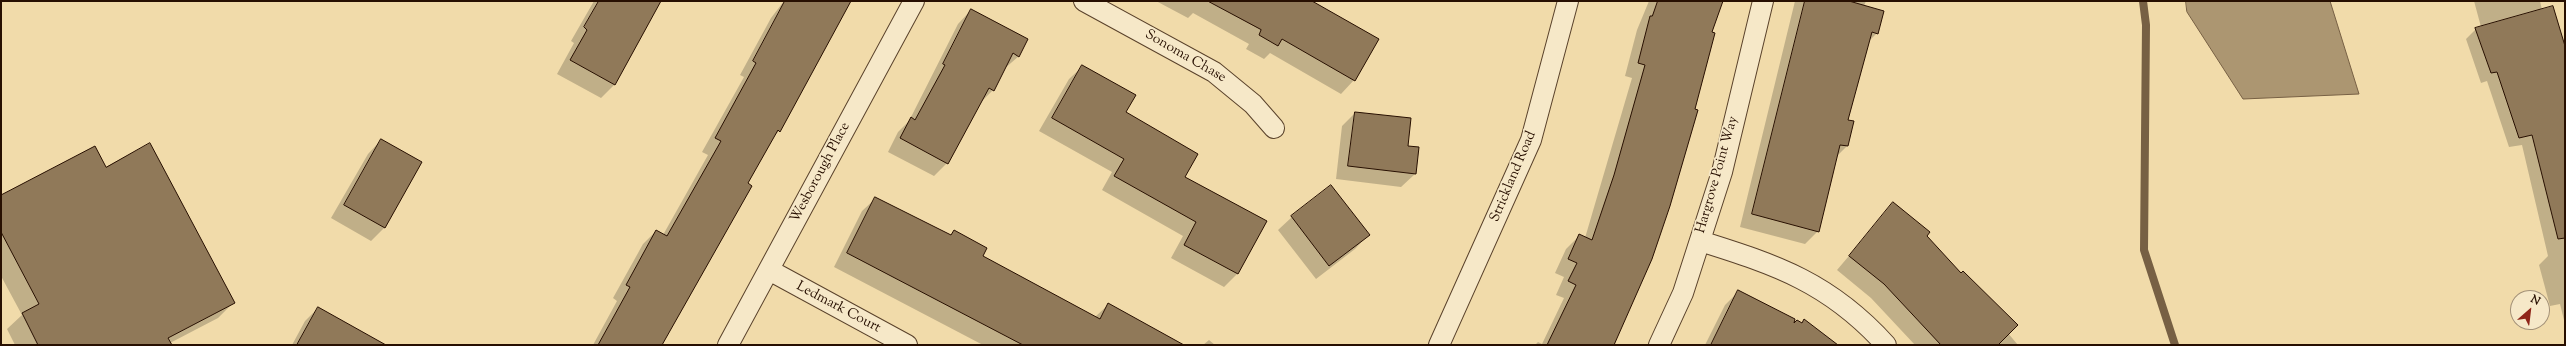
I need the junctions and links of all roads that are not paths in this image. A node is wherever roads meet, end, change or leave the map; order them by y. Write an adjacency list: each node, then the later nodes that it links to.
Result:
1 (914, 1): 7 (street, Wesborough Place)
2 (1084, 1): 5 (street, Sonoma Chase)
3 (1568, 1): 10 (street, Strickland Road)
4 (1763, 1): 6 (street, Hargrove Point Way)
5 (1274, 128)
6 (1700, 241): 11 (street, Hargrove Point Way); 12 (street)
7 (769, 270): 8 (street, Wesborough Place); 9 (street, Ledmark Court)
8 (728, 345)
9 (907, 345)
10 (1439, 345)
11 (1659, 345)
12 (1886, 345)

